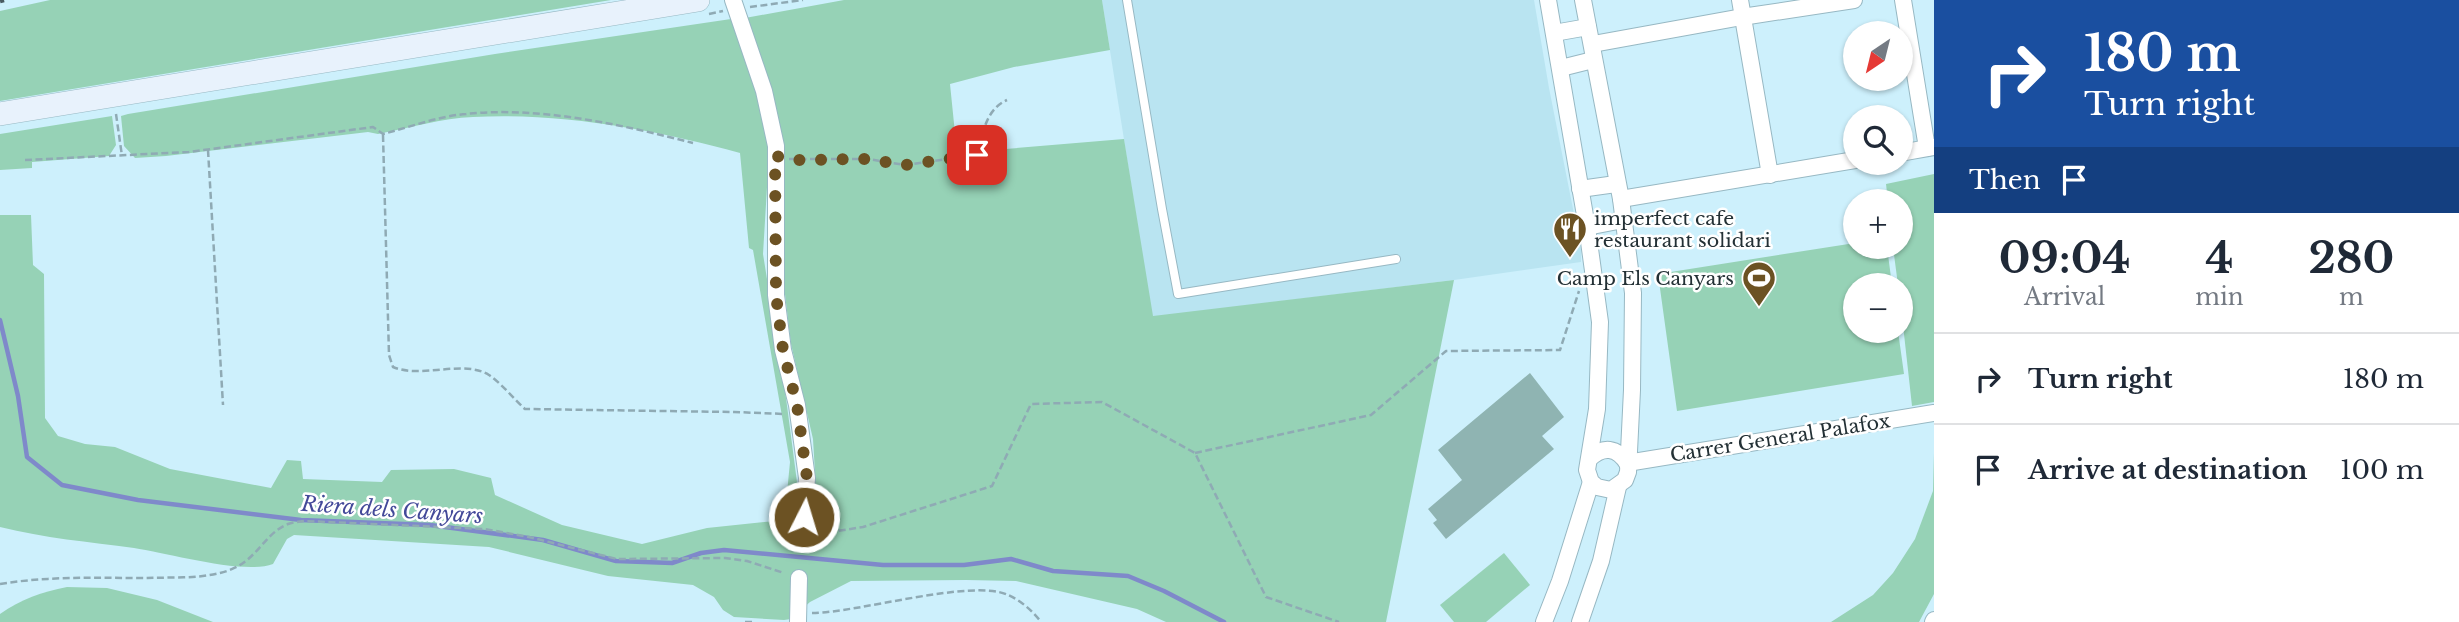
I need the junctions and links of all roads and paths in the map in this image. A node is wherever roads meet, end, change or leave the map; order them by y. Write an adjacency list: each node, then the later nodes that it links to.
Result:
1 (698, 0): 9 (street)
2 (733, 0): 24 (street)
3 (1128, 0): 32 (lane)
4 (1548, 0): 12 (street)
5 (1583, 0): 11 (street)
6 (1740, 0): 10 (street)
7 (1854, 0): 10 (street)
8 (1903, 0): 21 (street)
9 (643, 4): 16 (street)
10 (1742, 17): 13 (street); 27 (street)
11 (1588, 27): 12 (street); 13 (street)
12 (1555, 33): 15 (street)
13 (1592, 44): 14 (street)
14 (1593, 60): 15 (street); 29 (street)
15 (1561, 68): 28 (street)
16 (113, 96): 18 (street); 23 (path)
17 (1007, 100): 24 (path)
18 (0, 114)
19 (383, 134): 20 (path); 22 (path); 36 (path)
20 (693, 143)
21 (1930, 148)
22 (208, 150): 23 (path); 34 (path)
23 (122, 156): 25 (path)
24 (775, 156): 36 (street)
25 (25, 160)
26 (1843, 162): 27 (street)
27 (1770, 174): 29 (street)
28 (1580, 189): 29 (street); 31 (street)
29 (1619, 192): 30 (street)
30 (1623, 220): 31 (street); 39 (street)
31 (1587, 227): 38 (street)
32 (1396, 259)
33 (1579, 291): 37 (path)
34 (223, 405)
35 (1934, 414): 39 (street, Carrer General Palafox)
36 (799, 415): 42 (street)
37 (1195, 453): 42 (path); 49 (path)
38 (1590, 458): 39 (street); 40 (street)
39 (1627, 463): 41 (street)
40 (1591, 482): 41 (street); 50 (street)
41 (1618, 487): 51 (street)
42 (802, 537)
43 (799, 578): 44 (path); 45 (street)
44 (0, 584)
45 (798, 618): 48 (path)
46 (746, 622): 47 (path)
47 (755, 622)
48 (1041, 622)
49 (1339, 622)
50 (1544, 622)
51 (1580, 622)

